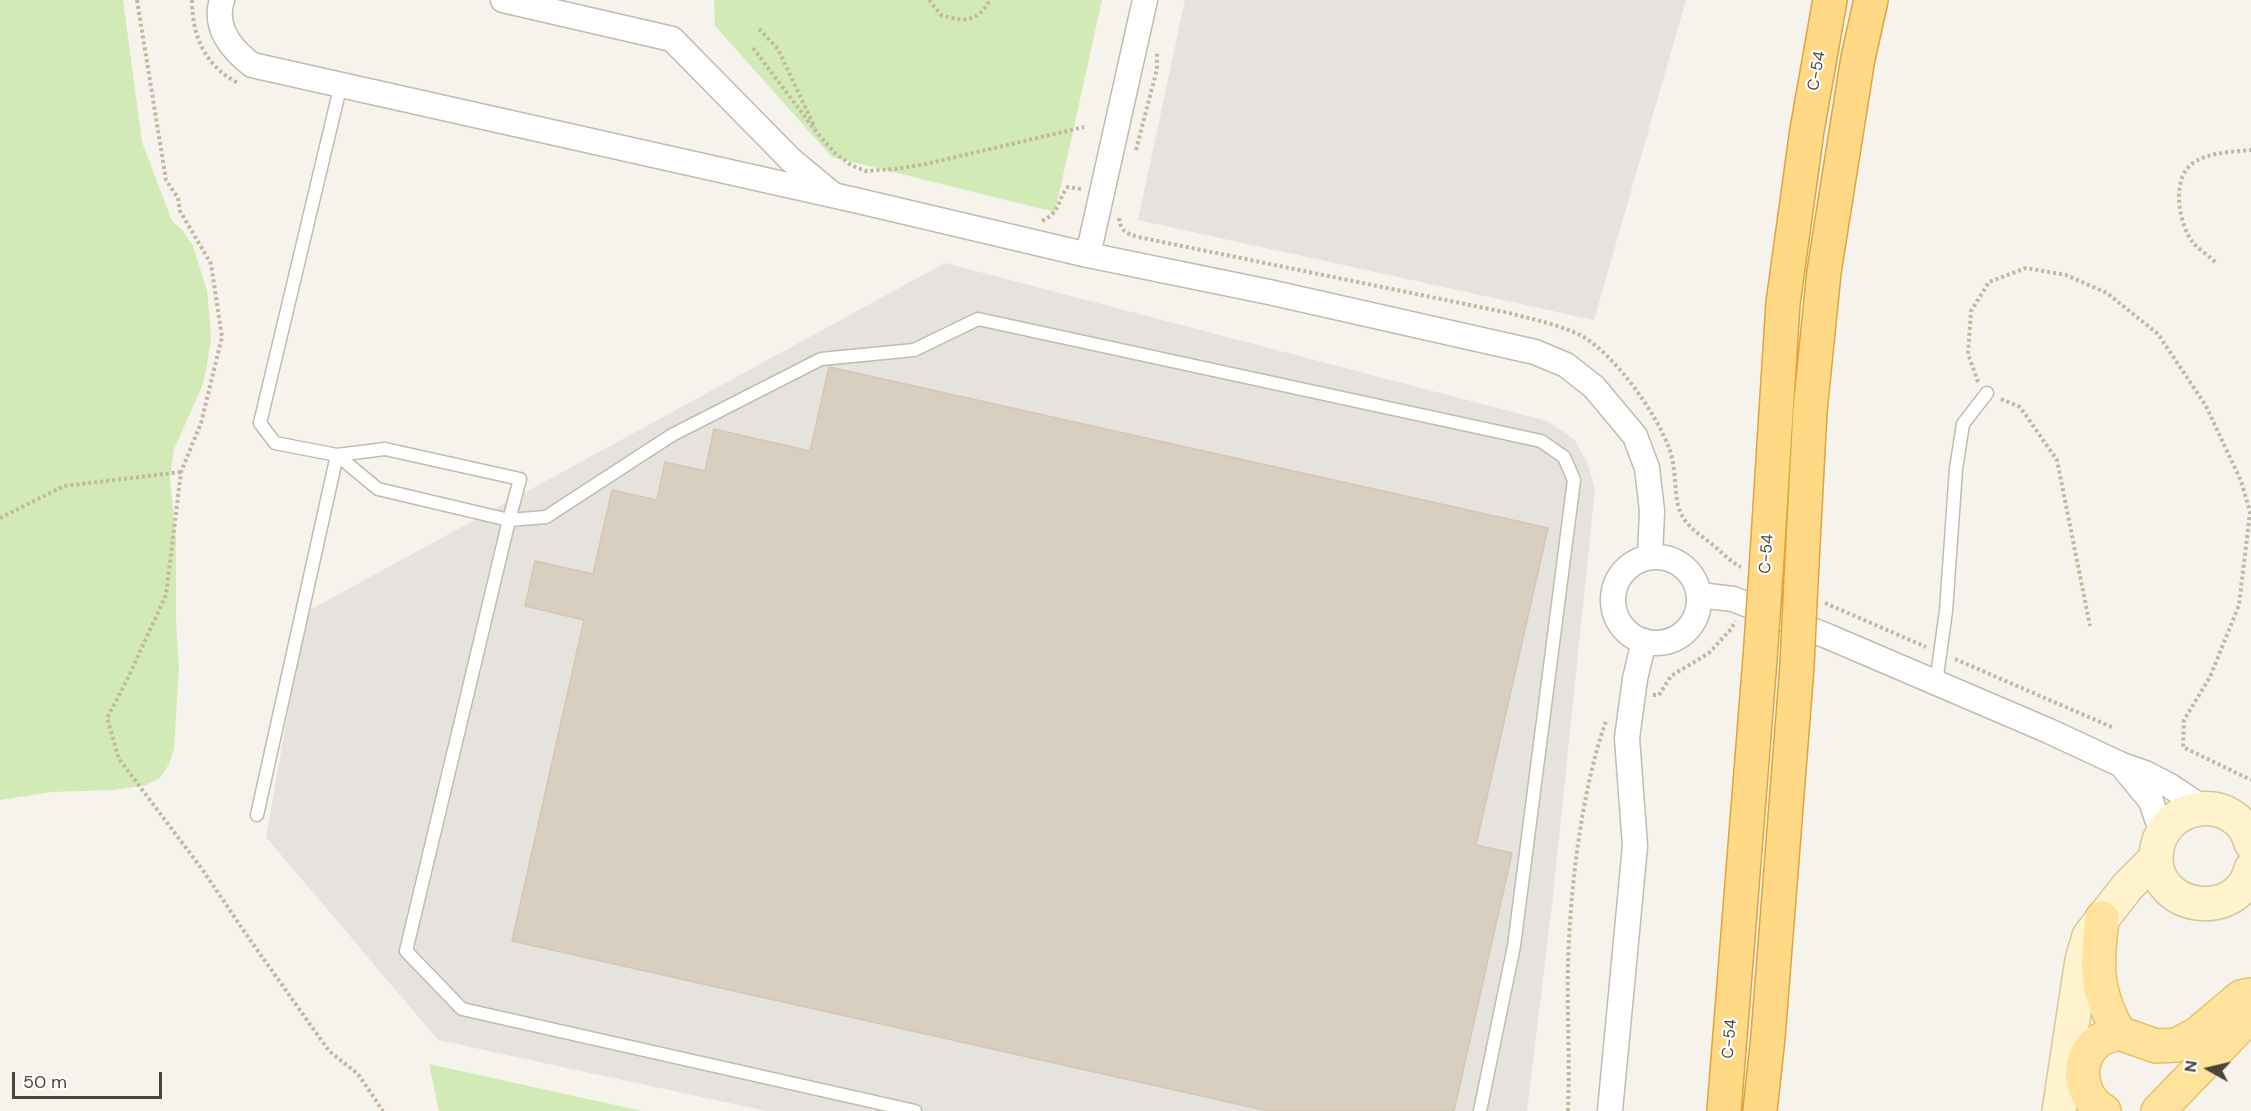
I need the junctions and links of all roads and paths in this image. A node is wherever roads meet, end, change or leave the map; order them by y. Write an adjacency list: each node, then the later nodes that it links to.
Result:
1 (137, 0): 25 (path)
2 (222, 0): 12 (street)
3 (503, 0): 18 (street)
4 (929, 0): 5 (path)
5 (990, 0)
6 (1145, 0): 21 (street)
7 (1830, 0): 29 (highway, C-54 / C-54)
8 (1871, 0): 30 (highway)
9 (759, 29): 14 (path)
10 (1157, 42): 16 (path)
11 (753, 48): 14 (path)
12 (341, 84): 18 (street); 24 (lane)
13 (1084, 128): 14 (path)
14 (818, 134)
15 (2251, 150): 22 (path)
16 (1133, 162)
17 (1068, 187): 20 (path)
18 (836, 196): 21 (street)
19 (1121, 207): 29 (path)
20 (1032, 222)
21 (1088, 255): 28 (street)
22 (2215, 262)
23 (1987, 393): 32 (path); 35 (lane); 41 (path)
24 (337, 454): 27 (lane); 27 (lane); 43 (lane)
25 (181, 472): 26 (path); 52 (path)
26 (0, 518)
27 (509, 520): 53 (lane); 54 (lane)
28 (1650, 557): 31 (street); 34 (street)
29 (1757, 571): 57 (highway, C-54 / C-54, bridge)
30 (1811, 591): 35 (path); 58 (highway, bridge)
31 (1699, 595): 34 (street); 36 (street)
32 (2090, 626)
33 (1722, 638): 37 (path)
34 (1644, 641): 56 (street)
35 (1940, 653): 36 (lane); 39 (path)
36 (1936, 683): 40 (street)
37 (1659, 695)
38 (1609, 711): 55 (path)
39 (2114, 728)
40 (2122, 765): 42 (street); 44 (street)
41 (2251, 780)
42 (2203, 808): 44 (main road); 45 (main road)
43 (257, 815)
44 (2165, 828): 46 (main road)
45 (2250, 856): 47 (main road)
46 (2156, 858): 47 (main road); 48 (main road)
47 (2176, 896): 48 (main road)
48 (2110, 908): 51 (main road); 59 (main road)
49 (2251, 995): 51 (main road)
50 (2251, 1015): 61 (main road)
51 (2119, 1033): 60 (main road)
52 (382, 1111)
53 (915, 1111)
54 (1480, 1111)
55 (1568, 1111)
56 (1610, 1111)
57 (1724, 1111)
58 (1760, 1111)
59 (2059, 1111)
60 (2104, 1111)
61 (2158, 1111)

